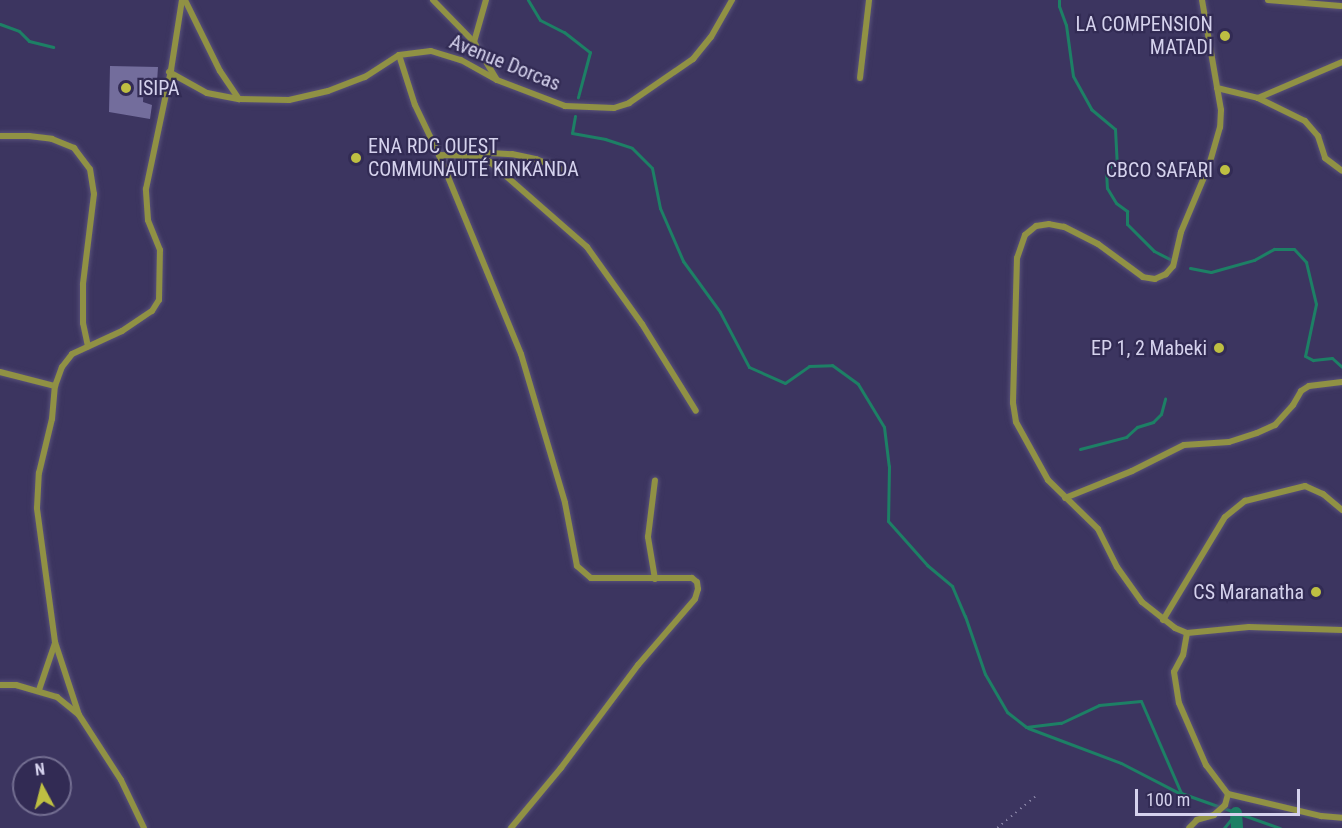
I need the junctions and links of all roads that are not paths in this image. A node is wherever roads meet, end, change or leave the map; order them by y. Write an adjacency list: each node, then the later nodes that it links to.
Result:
1 (183, 0): 12 (street); 17 (street)
2 (433, 0): 9 (street)
3 (486, 0): 9 (street)
4 (732, 0): 14 (street, Avenue Dorcas)
5 (869, 0): 13 (street)
6 (1202, 0): 15 (street)
7 (1268, 0): 8 (street)
8 (1341, 6)
9 (474, 42): 14 (street)
10 (399, 55): 14 (street, Avenue Dorcas); 17 (street); 19 (street)
11 (1342, 62): 16 (street)
12 (170, 72): 17 (street); 23 (street)
13 (860, 78)
14 (497, 80)
15 (1217, 88): 16 (street); 29 (street)
16 (1258, 98): 21 (street)
17 (239, 99)
18 (0, 136): 23 (street)
19 (439, 155): 20 (street); 31 (street)
20 (481, 156): 22 (street); 27 (street)
21 (1342, 171)
22 (569, 172)
23 (88, 346): 26 (street)
24 (0, 372): 26 (street)
25 (1342, 382): 29 (street)
26 (55, 386): 35 (street)
27 (696, 411)
28 (656, 480): 31 (street)
29 (1065, 498): 32 (street)
30 (1342, 510): 32 (street)
31 (655, 579): 42 (street)
32 (1163, 620): 34 (street)
33 (1342, 630): 34 (street)
34 (1187, 633): 39 (street)
35 (55, 642): 37 (street); 38 (street)
36 (0, 685): 37 (street)
37 (39, 690): 38 (street)
38 (79, 715): 41 (street)
39 (1228, 794): 40 (street); 43 (street)
40 (1342, 818)
41 (144, 828)
42 (511, 828)
43 (1189, 828)

